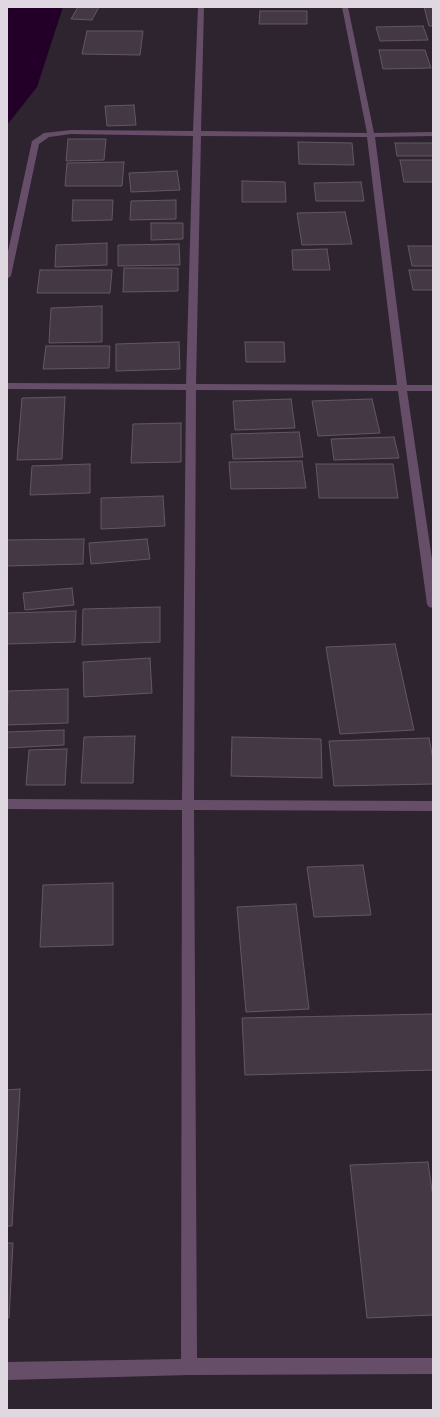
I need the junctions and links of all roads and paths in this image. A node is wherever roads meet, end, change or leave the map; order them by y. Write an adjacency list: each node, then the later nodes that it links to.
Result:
1 (202, 7): 3 (street)
2 (345, 7): 5 (street)
3 (197, 133): 5 (street); 6 (street); 8 (street)
4 (433, 134): 5 (street)
5 (371, 135): 9 (street)
6 (7, 276)
7 (7, 386): 8 (street)
8 (190, 386): 9 (street); 13 (street)
9 (402, 387): 10 (street); 11 (street)
10 (433, 388)
11 (433, 604)
12 (7, 804): 13 (street)
13 (188, 804): 14 (street); 16 (street)
14 (433, 806)
15 (433, 1366): 16 (street)
16 (189, 1367): 17 (street)
17 (7, 1371)

